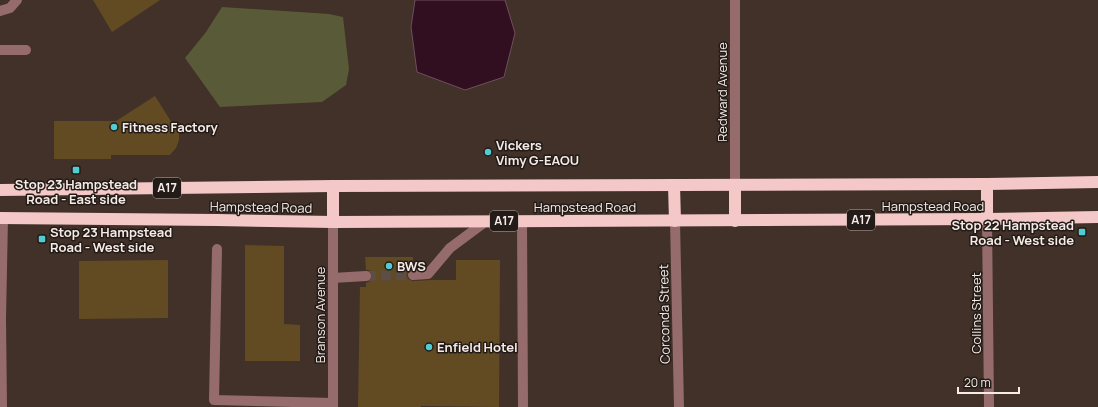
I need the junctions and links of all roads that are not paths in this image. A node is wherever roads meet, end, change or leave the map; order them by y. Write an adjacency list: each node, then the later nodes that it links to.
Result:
1 (16, 0): 3 (street)
2 (735, 0): 9 (street, Redward Avenue)
3 (0, 11)
4 (0, 50): 5 (street)
5 (26, 50)
6 (1098, 182): 7 (highway, Hampstead Road / A17)
7 (987, 184): 9 (highway, Hampstead Road / A17); 14 (highway)
8 (674, 185): 9 (highway, Hampstead Road / A17); 10 (highway, Hampstead Road / A17); 17 (highway)
9 (735, 185): 15 (highway)
10 (333, 186): 11 (highway, Hampstead Road / A17); 18 (highway)
11 (0, 190)
12 (1, 218): 18 (highway, Hampstead Road / A17); 25 (street)
13 (1098, 218): 14 (highway, Hampstead Road / A17)
14 (988, 219): 15 (highway, Hampstead Road / A17); 28 (street, Collins Street)
15 (735, 220): 17 (highway, Hampstead Road / A17)
16 (522, 221): 17 (highway, Hampstead Road / A17); 19 (highway, Hampstead Road / A17); 26 (street)
17 (675, 221): 27 (street, Corconda Street)
18 (333, 222): 19 (highway, Hampstead Road / A17); 23 (street, Branson Avenue)
19 (485, 222): 21 (street)
20 (217, 249): 24 (street)
21 (413, 275)
22 (366, 276): 23 (street)
23 (333, 278): 24 (street, Branson Avenue)
24 (333, 405)
25 (2, 407)
26 (523, 407)
27 (679, 407)
28 (990, 407)

